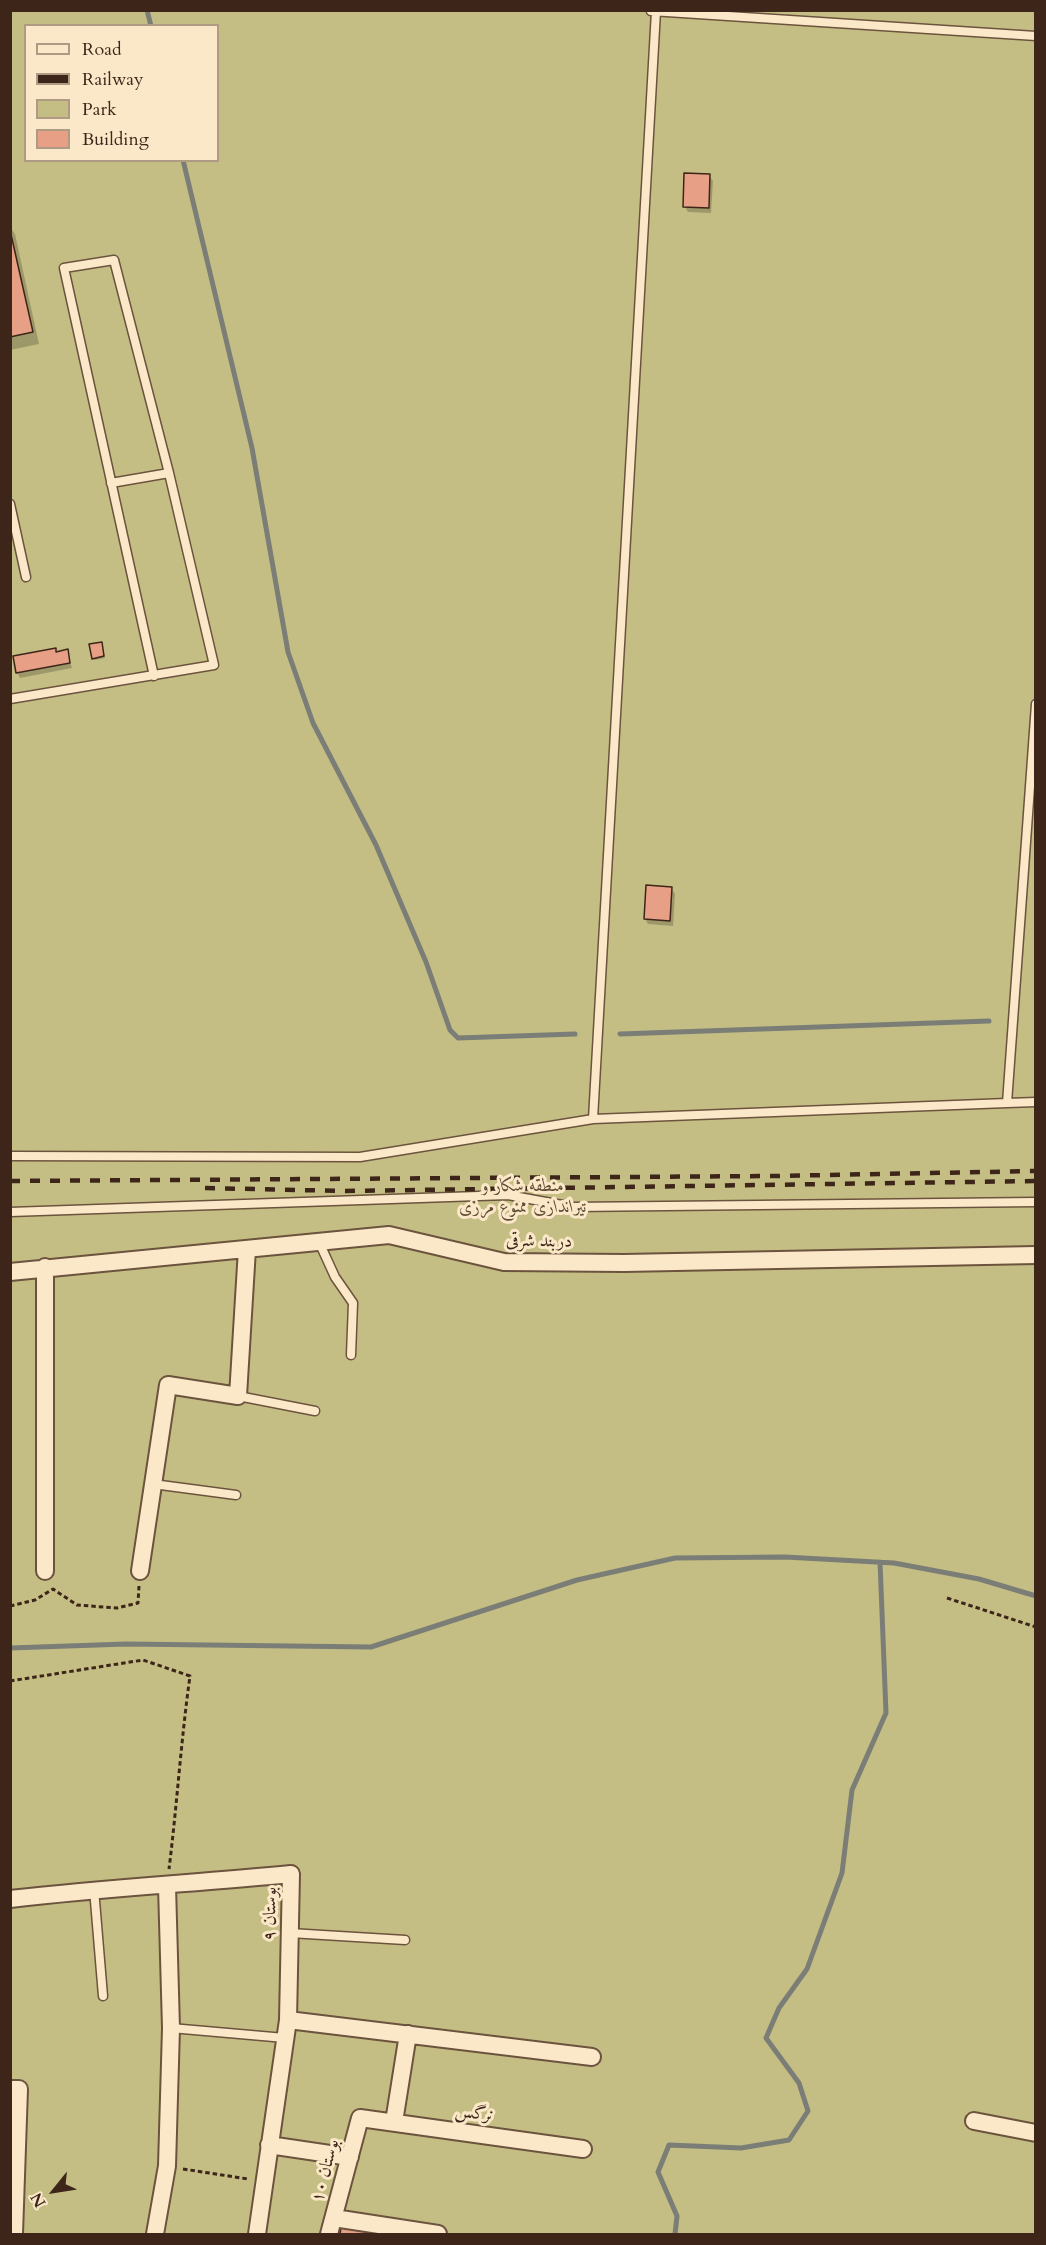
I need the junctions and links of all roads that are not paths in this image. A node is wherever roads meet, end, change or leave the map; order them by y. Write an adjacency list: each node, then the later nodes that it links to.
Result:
1 (651, 10): 3 (lane)
2 (794, 10): 4 (lane)
3 (656, 11): 4 (lane); 15 (lane)
4 (793, 20): 5 (lane)
5 (1035, 36)
6 (169, 473): 7 (lane); 7 (lane); 10 (lane)
7 (111, 483): 10 (lane)
8 (10, 504): 9 (lane)
9 (26, 577)
10 (154, 676): 11 (lane)
11 (10, 699)
12 (1035, 704): 14 (lane)
13 (1035, 1102): 14 (lane)
14 (1007, 1103): 15 (lane)
15 (593, 1119): 16 (lane)
16 (10, 1156)
17 (1035, 1202): 18 (lane)
18 (10, 1212)
19 (319, 1242): 20 (street, دربند شرقی); 21 (street, دربند شرقی); 24 (lane)
20 (247, 1249): 22 (street, دربند شرقی); 25 (street)
21 (1035, 1255)
22 (45, 1268): 23 (street, دربند شرقی); 29 (street)
23 (10, 1272)
24 (351, 1355)
25 (238, 1396): 26 (lane); 27 (street)
26 (315, 1411)
27 (153, 1484): 28 (lane); 30 (street)
28 (236, 1495)
29 (45, 1571)
30 (140, 1571)
31 (167, 1886): 32 (street, بوستان ۹); 34 (street, بوستان ۹); 38 (street)
32 (94, 1889): 33 (street, بوستان ۹); 36 (lane)
33 (10, 1899)
34 (290, 1933): 35 (lane); 37 (street, بوستان ۹)
35 (405, 1940)
36 (102, 1996)
37 (288, 2020): 39 (street); 40 (street, بوستان ۹)
38 (171, 2028): 40 (lane); 52 (street)
39 (408, 2034): 41 (street); 45 (street)
40 (285, 2038): 47 (street, بوستان ۹)
41 (592, 2057)
42 (15, 2089): 51 (street)
43 (360, 2118): 45 (street, نرگس); 49 (street, بوستان ۱۰)
44 (974, 2121): 46 (street)
45 (394, 2122): 48 (street, نرگس)
46 (1035, 2133)
47 (269, 2145): 49 (street); 53 (street, بوستان ۹)
48 (583, 2149)
49 (350, 2157): 50 (street, بوستان ۱۰)
50 (332, 2227): 54 (street)
51 (14, 2235)
52 (155, 2235)
53 (257, 2235)
54 (438, 2235)

